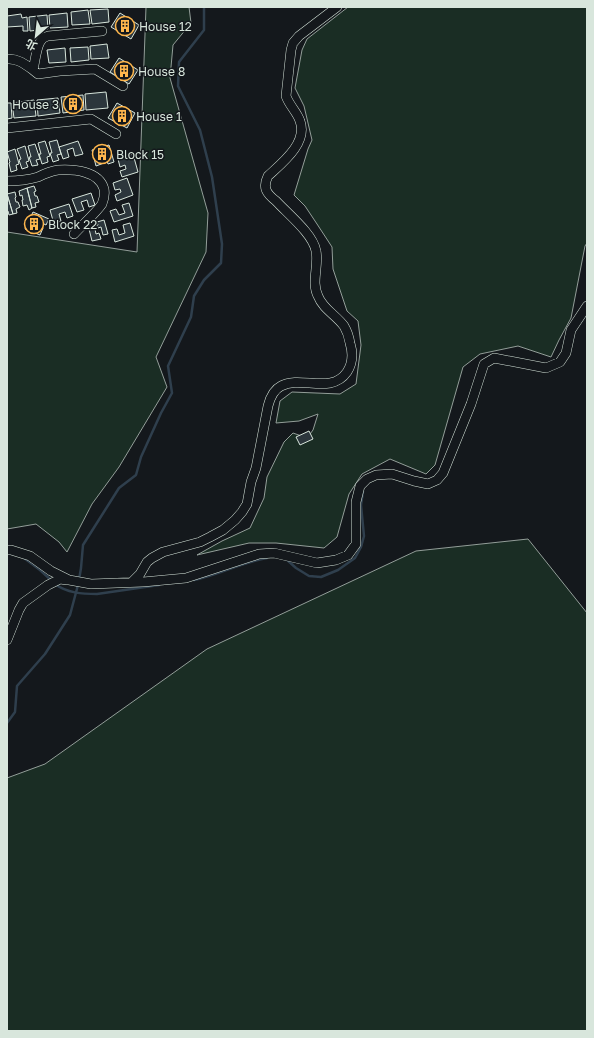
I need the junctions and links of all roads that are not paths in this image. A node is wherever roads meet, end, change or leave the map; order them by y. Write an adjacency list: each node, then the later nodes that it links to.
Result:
1 (337, 7): 13 (street)
2 (102, 31): 4 (street)
3 (7, 59): 4 (street)
4 (32, 70): 5 (street)
5 (123, 86)
6 (7, 128): 7 (street)
7 (116, 134)
8 (7, 181): 9 (street)
9 (74, 234)
10 (587, 306): 13 (street)
11 (7, 550): 12 (street)
12 (67, 580): 13 (street); 14 (street)
13 (132, 582)
14 (7, 640)

